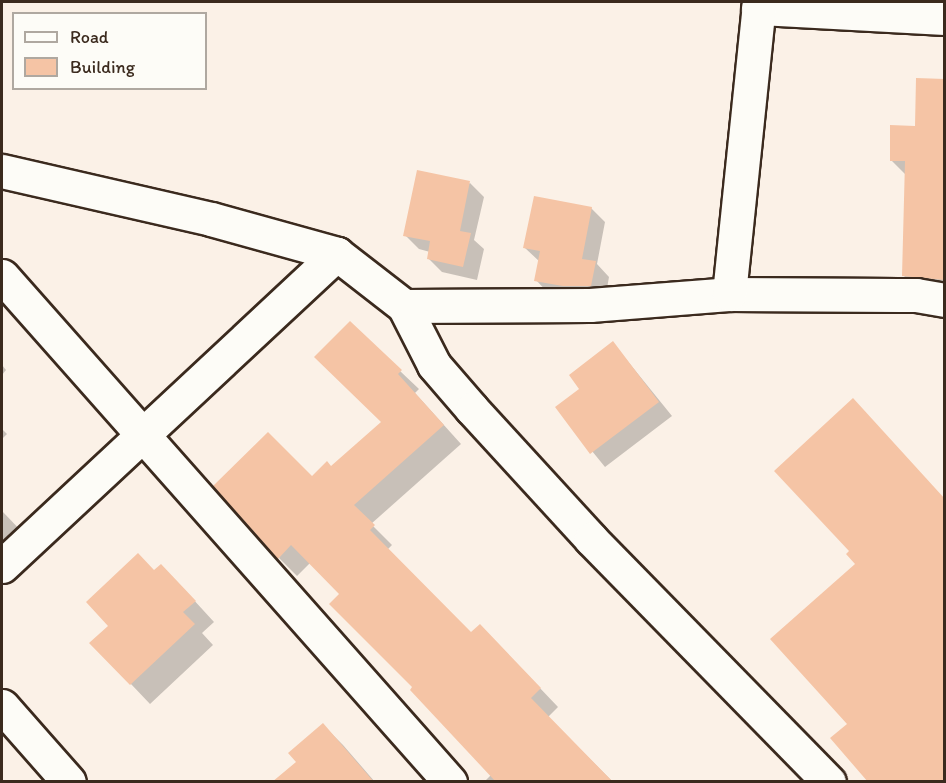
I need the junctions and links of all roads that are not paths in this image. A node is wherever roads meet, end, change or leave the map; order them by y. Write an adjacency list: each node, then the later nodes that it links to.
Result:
1 (758, 5): 2 (street); 6 (street)
2 (945, 18)
3 (2, 171): 4 (street)
4 (336, 255): 8 (street); 10 (street)
5 (2, 276): 10 (street)
6 (729, 294): 7 (street); 8 (street)
7 (930, 297): 9 (street)
8 (404, 306): 15 (street)
9 (945, 326)
10 (143, 436): 11 (street); 14 (street)
11 (2, 566)
12 (2, 706): 13 (street)
13 (69, 782)
14 (450, 782)
15 (829, 782)

